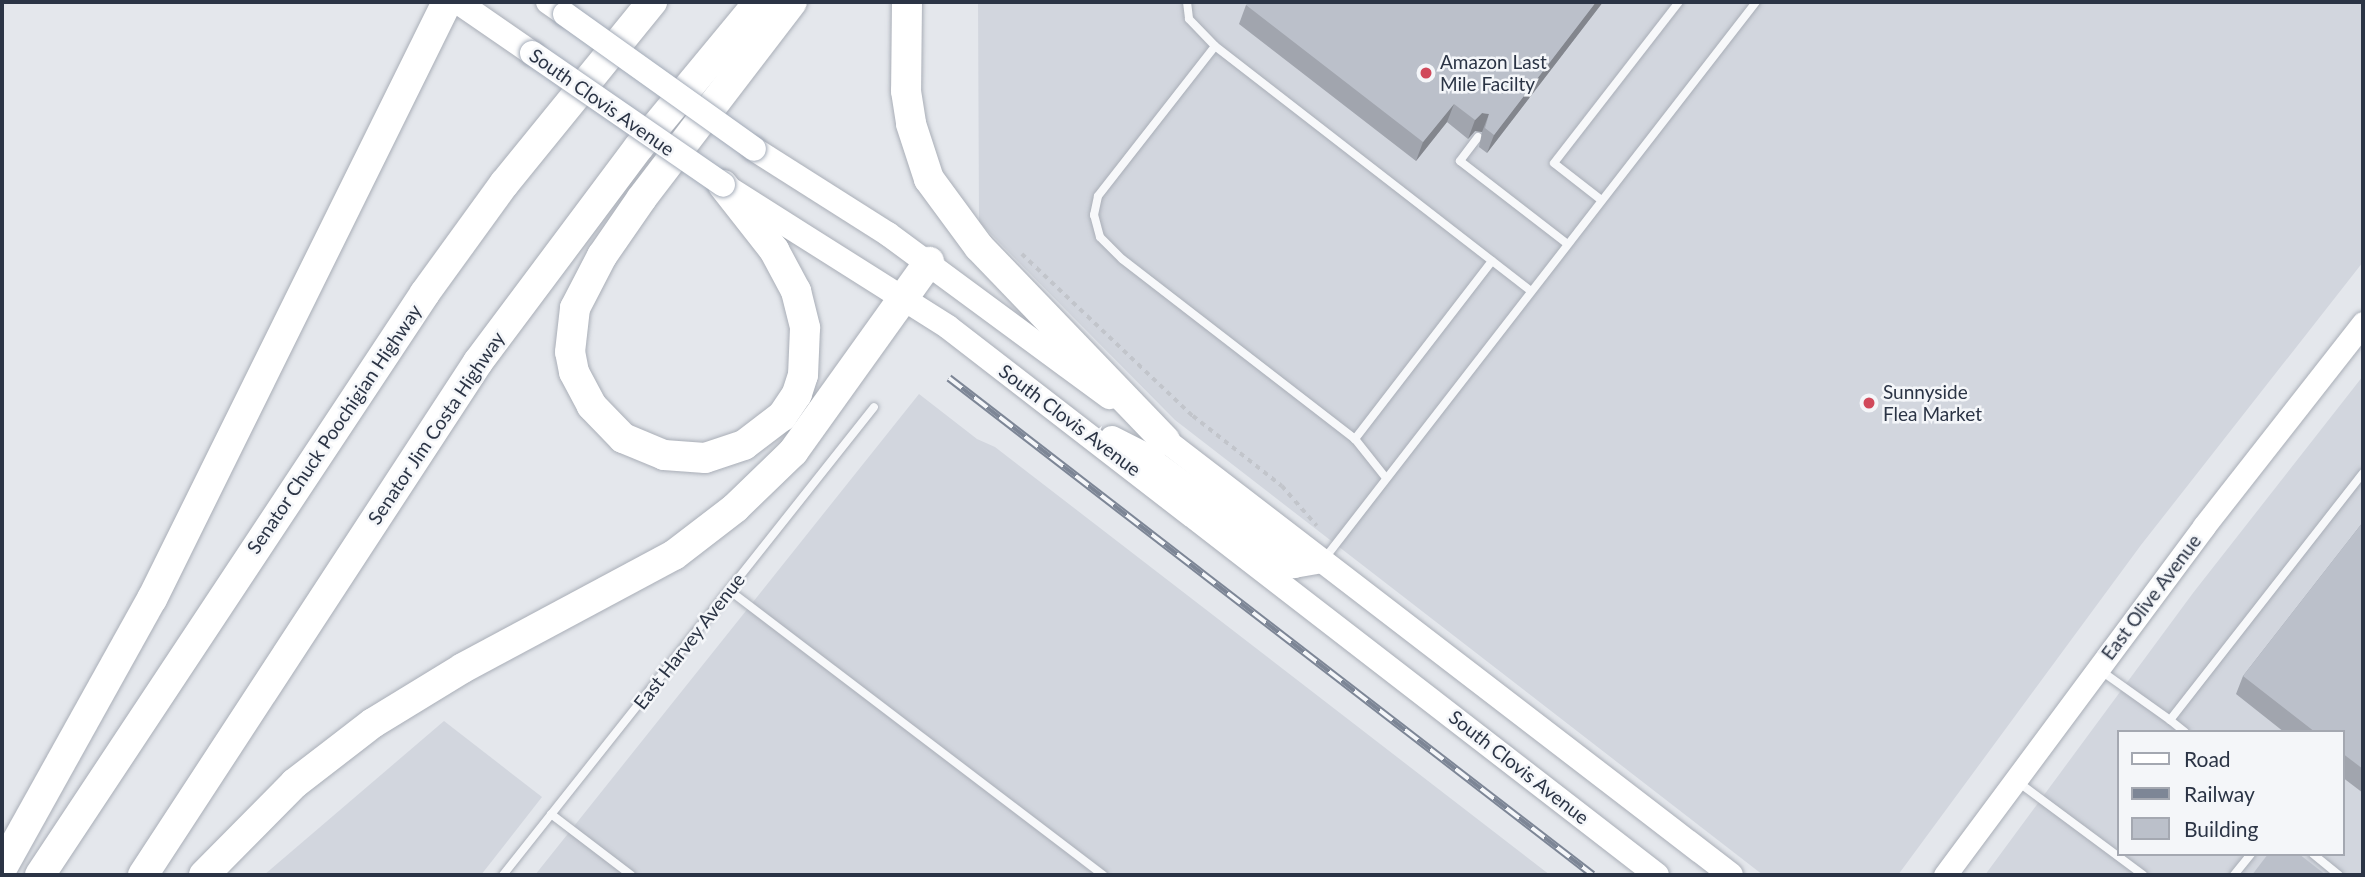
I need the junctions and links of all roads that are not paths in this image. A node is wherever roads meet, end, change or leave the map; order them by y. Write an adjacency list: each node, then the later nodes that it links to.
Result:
1 (447, 2): 38 (highway)
2 (458, 2): 13 (main road, South Clovis Avenue, bridge)
3 (652, 2): 40 (highway, Senator Chuck Poochigian Highway)
4 (759, 2): 41 (highway, Senator Jim Costa Highway)
5 (792, 2): 13 (highway)
6 (907, 2): 24 (highway)
7 (1187, 2): 11 (lane)
8 (1679, 2): 14 (lane)
9 (1756, 2): 14 (lane)
10 (557, 8): 17 (main road, bridge)
11 (1215, 46): 16 (lane); 23 (lane)
12 (1478, 137): 15 (lane)
13 (723, 185): 19 (main road, South Clovis Avenue)
14 (1600, 199): 15 (lane)
15 (1566, 243): 18 (lane)
16 (1492, 261): 18 (lane); 23 (lane)
17 (929, 262): 19 (highway); 24 (main road)
18 (1529, 290): 26 (lane)
19 (905, 298): 22 (main road, South Clovis Avenue); 42 (highway)
20 (2363, 323): 29 (main road, East Olive Avenue)
21 (874, 407): 28 (lane, East Harvey Avenue)
22 (1058, 411): 27 (main road); 46 (main road, South Clovis Avenue)
23 (1355, 439): 26 (lane)
24 (1165, 440): 27 (main road)
25 (2363, 473): 30 (lane)
26 (1386, 478): 27 (lane)
27 (1323, 561): 47 (main road)
28 (729, 590): 33 (lane, East Harvey Avenue); 45 (lane)
29 (2098, 669): 30 (lane); 32 (main road, East Olive Avenue)
30 (2171, 720): 31 (lane)
31 (2183, 730)
32 (2015, 780): 34 (lane); 39 (main road, East Olive Avenue)
33 (551, 814): 43 (lane, East Harvey Avenue); 44 (lane)
34 (2116, 855)
35 (2117, 856): 48 (lane)
36 (2249, 856): 49 (lane)
37 (2315, 856): 50 (lane)
38 (2, 868)
39 (1950, 873)
40 (40, 875)
41 (143, 875)
42 (204, 875)
43 (503, 875)
44 (631, 875)
45 (1102, 875)
46 (1657, 875)
47 (1731, 875)
48 (2143, 875)
49 (2234, 875)
50 (2339, 875)

